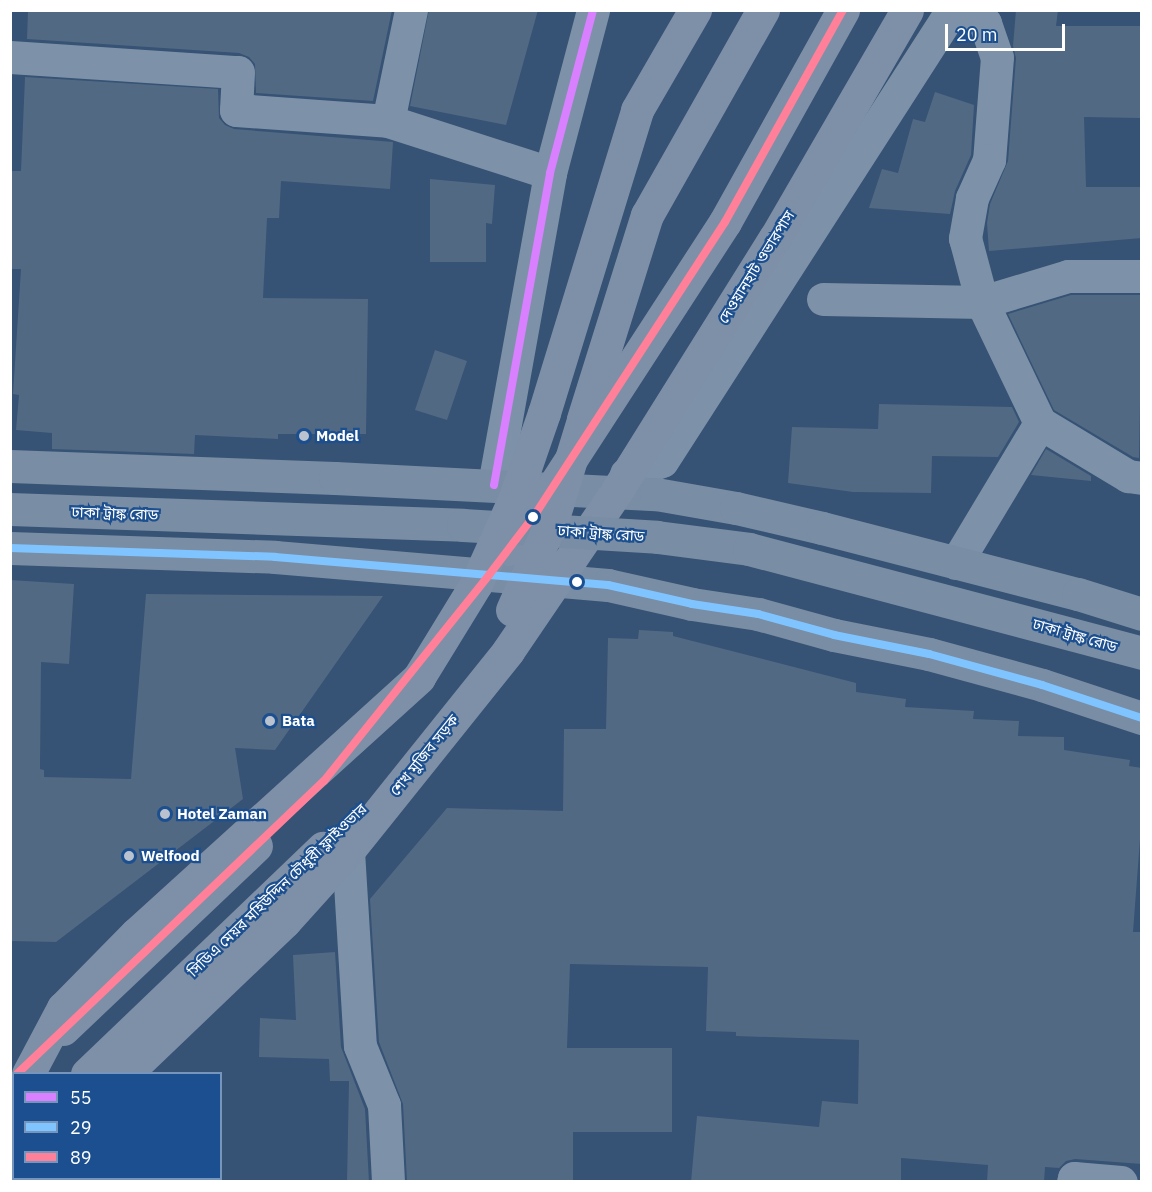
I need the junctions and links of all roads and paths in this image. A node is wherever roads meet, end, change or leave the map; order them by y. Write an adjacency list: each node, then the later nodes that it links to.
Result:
1 (411, 10): 10 (street)
2 (593, 10): 11 (street)
3 (695, 10): 31 (highway, bridge)
4 (763, 10): 32 (highway, সিডিএ মেয়র মহিউদ্দিন চৌধুরী ফ্লাইওভার, bridge)
5 (843, 10): 20 (highway)
6 (907, 10): 19 (highway, দেওয়ানহাট ওভারপাস)
7 (952, 10): 19 (street)
8 (965, 10): 14 (street)
9 (10, 57): 10 (street)
10 (388, 121): 11 (street)
11 (550, 173): 18 (street)
12 (1142, 276): 14 (street)
13 (823, 299): 14 (street)
14 (982, 302): 15 (street)
15 (1041, 423): 17 (street); 23 (street)
16 (10, 465): 18 (main road)
17 (1142, 478)
18 (494, 486): 20 (main road)
19 (613, 495): 20 (main road); 23 (main road); 25 (highway, শেখ মুজিব সড়ক)
20 (543, 501): 24 (highway)
21 (10, 509): 27 (main road, ঢাকা ট্রাঙ্ক রোড, bridge)
22 (10, 548): 24 (main road)
23 (956, 563): 26 (main road)
24 (489, 574): 25 (main road); 30 (highway)
25 (558, 580): 28 (main road); 29 (highway, শেখ মুজিব সড়ক)
26 (1142, 614)
27 (1142, 653)
28 (1142, 718)
29 (348, 851): 33 (highway, শেখ মুজিব সড়ক); 34 (street)
30 (18, 1072)
31 (29, 1072)
32 (89, 1072)
33 (127, 1072)
34 (388, 1182)
35 (1073, 1182): 36 (street)
36 (1121, 1182)

